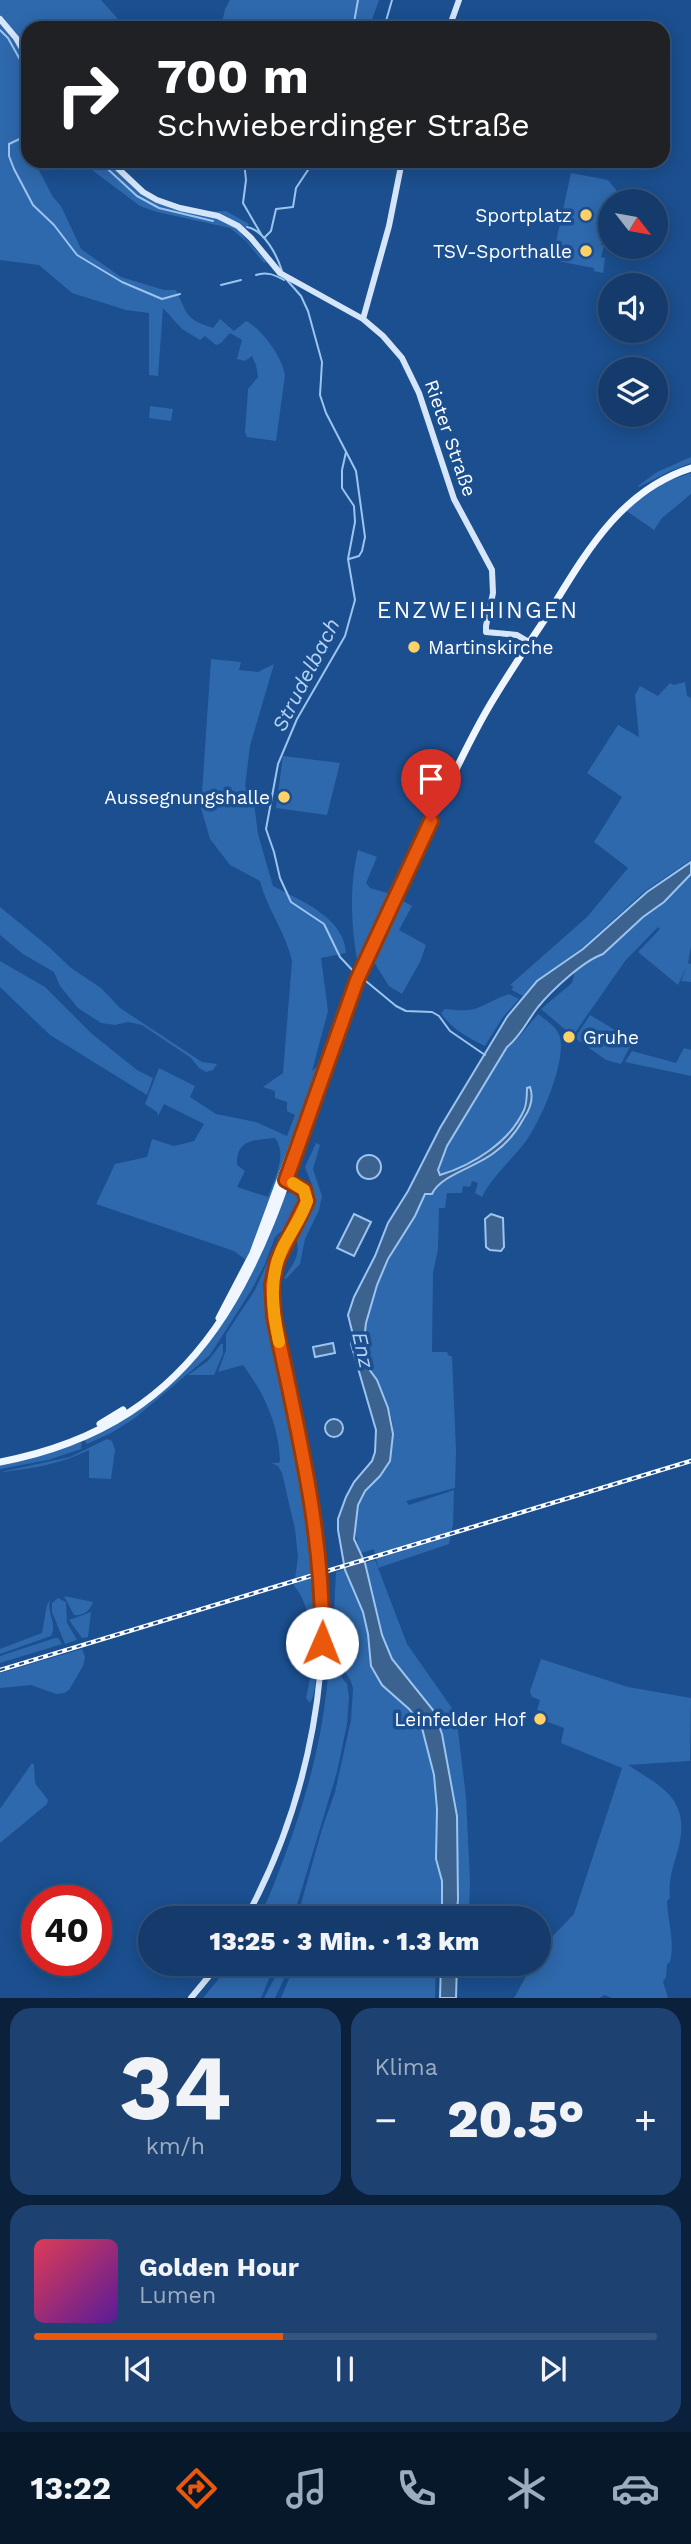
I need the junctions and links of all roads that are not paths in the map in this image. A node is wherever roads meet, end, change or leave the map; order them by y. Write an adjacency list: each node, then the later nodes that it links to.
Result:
1 (459, 0): 3 (street)
2 (0, 19): 4 (street)
3 (452, 21)
4 (21, 47)
5 (117, 168): 7 (street, Rieter Straße)
6 (401, 168): 7 (street)
7 (363, 318): 9 (street, Rieter Straße)
8 (691, 468): 9 (main road)
9 (529, 642): 10 (main road)
10 (284, 1176): 11 (main road); 11 (main road); 12 (street)
11 (0, 1460)
12 (252, 1906)
13 (209, 1976): 14 (street)
14 (191, 1998)

